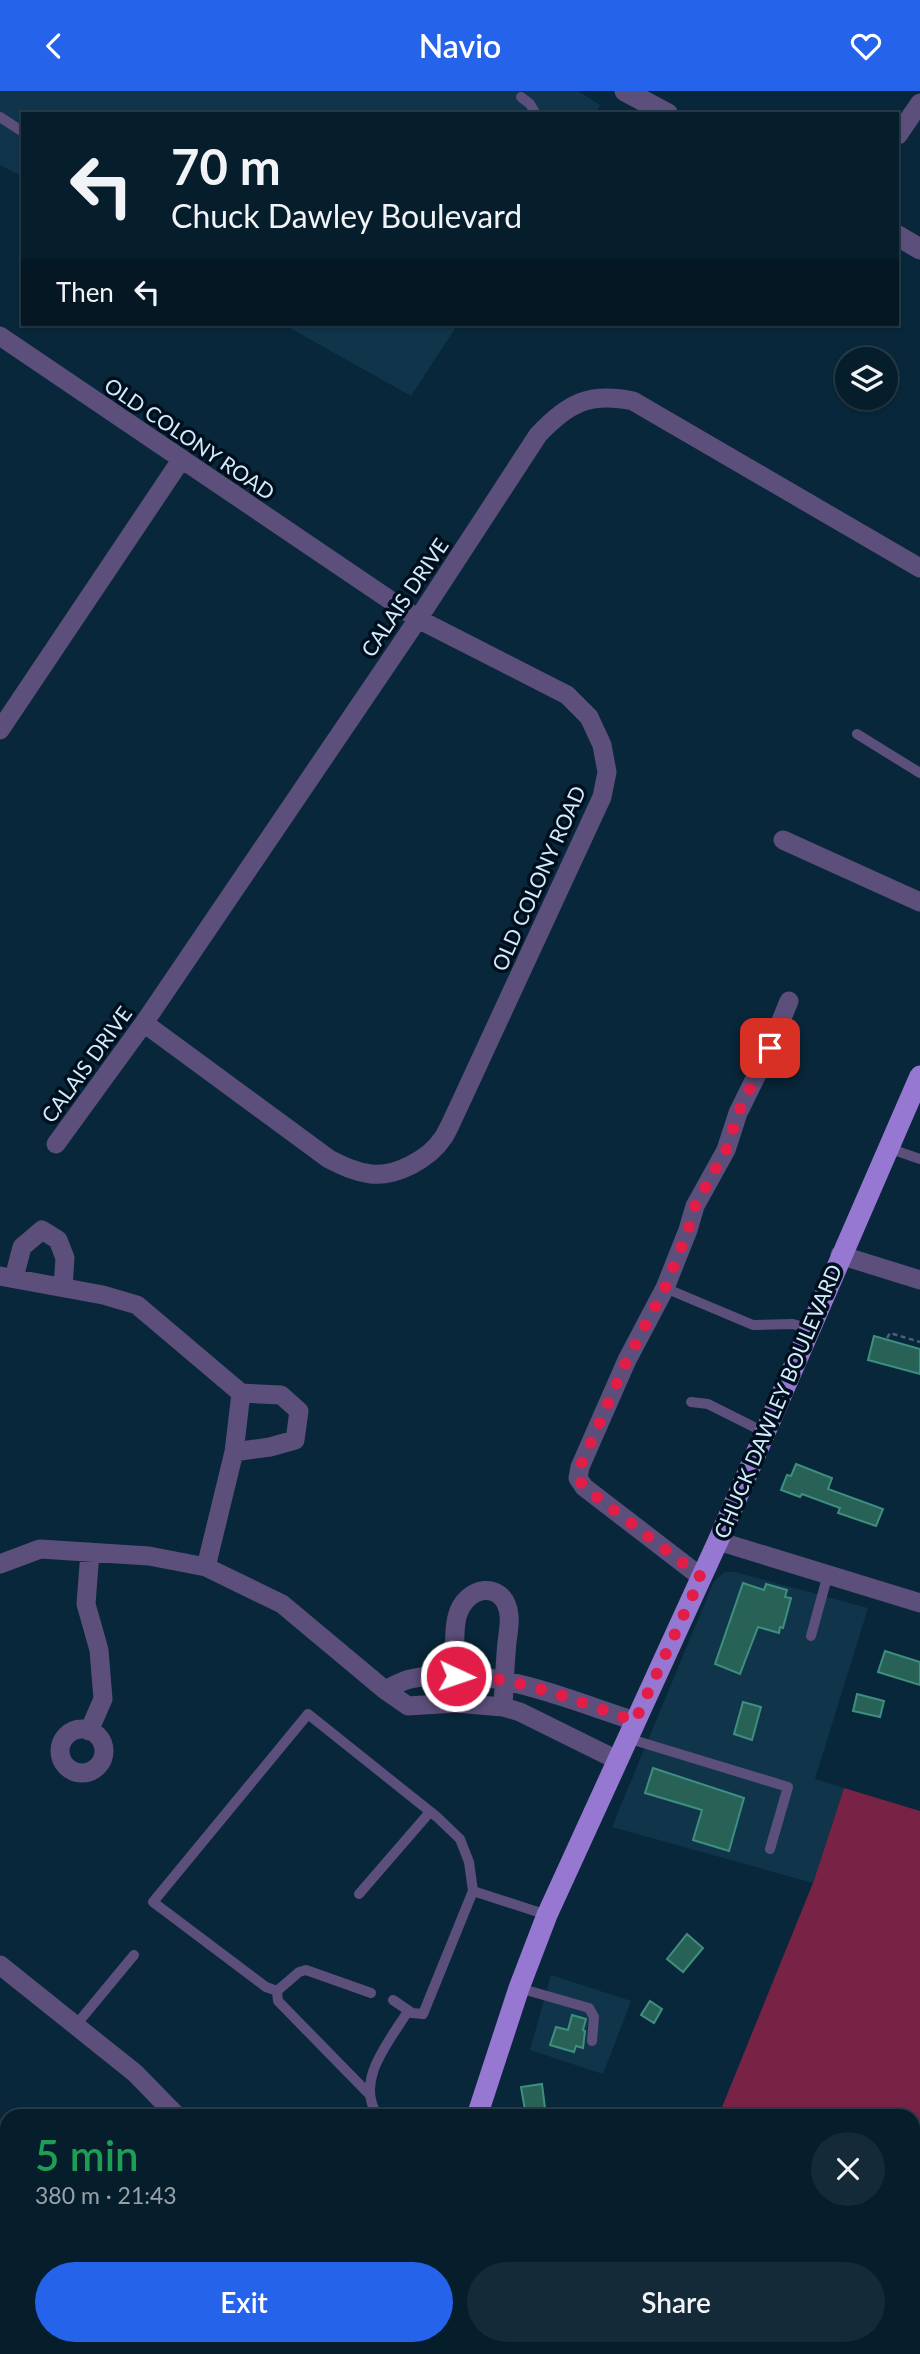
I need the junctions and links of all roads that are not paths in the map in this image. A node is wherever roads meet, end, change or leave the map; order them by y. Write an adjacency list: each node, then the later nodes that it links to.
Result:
1 (630, 92): 5 (street)
2 (520, 93): 4 (lane)
3 (920, 103): 8 (street)
4 (535, 112)
5 (665, 112)
6 (0, 117): 7 (lane)
7 (21, 131)
8 (899, 134)
9 (899, 237): 10 (street)
10 (920, 249)
11 (0, 336): 12 (street, OLD COLONY ROAD)
12 (181, 460): 14 (street, OLD COLONY ROAD); 15 (street)
13 (920, 568): 14 (street, CALAIS DRIVE)
14 (418, 619): 21 (street, CALAIS DRIVE); 21 (street, OLD COLONY ROAD)
15 (0, 730)
16 (857, 734): 17 (lane)
17 (920, 773)
18 (783, 840): 19 (street)
19 (920, 902)
20 (789, 1001): 30 (street)
21 (144, 1023): 23 (street, CALAIS DRIVE)
22 (920, 1076): 24 (main road, CHUCK DAWLEY BOULEVARD)
23 (56, 1144)
24 (888, 1148): 25 (lane); 26 (main road, CHUCK DAWLEY BOULEVARD)
25 (920, 1159)
26 (840, 1255): 28 (street); 31 (main road, CHUCK DAWLEY BOULEVARD)
27 (7, 1277): 29 (street); 29 (street)
28 (920, 1280)
29 (63, 1287): 32 (street)
30 (665, 1288): 31 (lane); 41 (street)
31 (809, 1329): 34 (main road, CHUCK DAWLEY BOULEVARD)
32 (241, 1393): 35 (street); 35 (street)
33 (691, 1402): 34 (lane)
34 (764, 1432): 36 (main road, CHUCK DAWLEY BOULEVARD)
35 (233, 1452): 39 (street)
36 (718, 1541): 40 (street); 41 (main road, CHUCK DAWLEY BOULEVARD)
37 (90, 1552): 38 (street); 39 (street); 50 (street)
38 (0, 1564)
39 (206, 1567): 46 (street)
40 (828, 1574): 42 (street); 43 (lane)
41 (701, 1577): 49 (main road, CHUCK DAWLEY BOULEVARD)
42 (920, 1603)
43 (811, 1636)
44 (456, 1676): 45 (street); 45 (street); 46 (street); 47 (street)
45 (504, 1680): 48 (street); 49 (street)
46 (385, 1690): 47 (street)
47 (456, 1703): 48 (street)
48 (503, 1707): 51 (street)
49 (631, 1730): 51 (main road, CHUCK DAWLEY BOULEVARD); 53 (lane)
50 (89, 1731)
51 (617, 1760): 56 (main road, CHUCK DAWLEY BOULEVARD)
52 (430, 1812): 54 (lane); 55 (lane); 60 (lane)
53 (770, 1849)
54 (473, 1891): 56 (lane); 63 (lane)
55 (359, 1894)
56 (547, 1915): 59 (main road, CHUCK DAWLEY BOULEVARD)
57 (134, 1955): 64 (lane)
58 (0, 1965): 64 (street)
59 (519, 1987): 65 (lane); 69 (main road, CHUCK DAWLEY BOULEVARD)
60 (276, 1991): 61 (lane); 66 (lane)
61 (371, 1993)
62 (393, 2000): 63 (lane)
63 (408, 2011): 66 (lane)
64 (76, 2025): 67 (street)
65 (592, 2041)
66 (368, 2093): 68 (lane)
67 (170, 2109)
68 (373, 2109)
69 (479, 2109)

